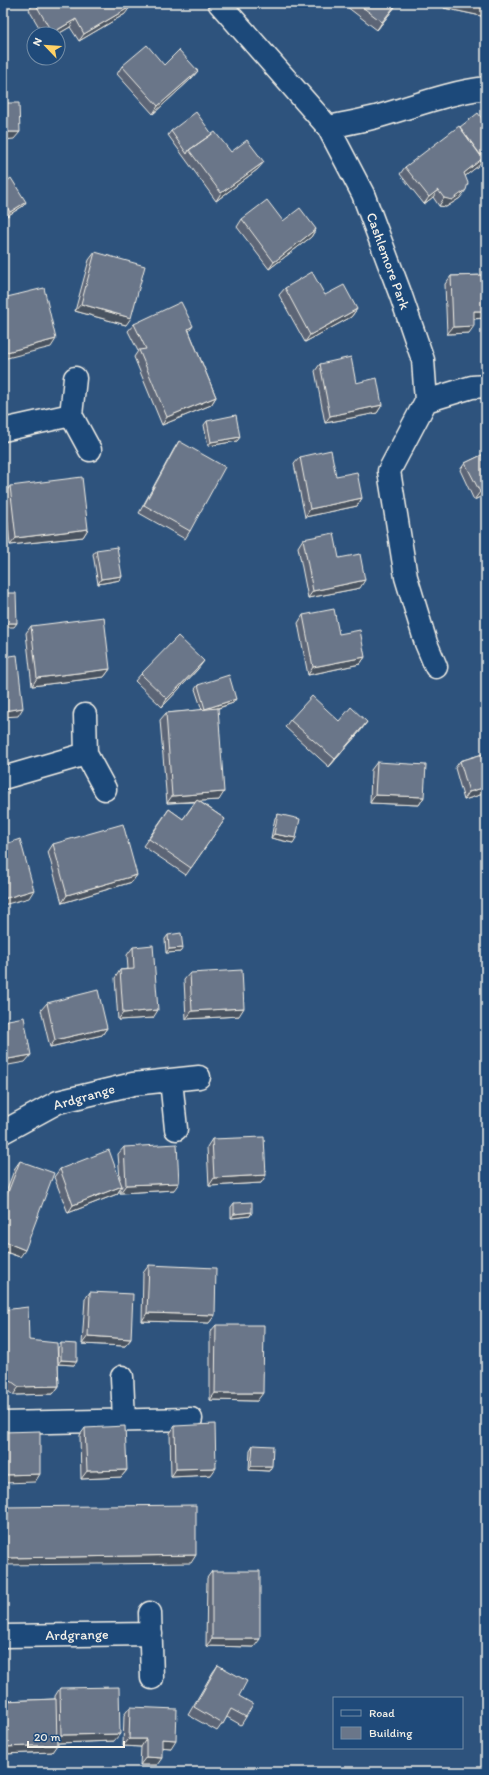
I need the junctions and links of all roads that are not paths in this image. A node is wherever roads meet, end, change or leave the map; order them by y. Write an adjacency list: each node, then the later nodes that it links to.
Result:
1 (219, 3): 3 (street, Cashlemore Park)
2 (486, 88): 3 (street)
3 (328, 128): 6 (street, Cashlemore Park)
4 (75, 378): 7 (street)
5 (486, 386): 6 (street)
6 (426, 401): 10 (street)
7 (71, 415): 8 (street); 9 (street)
8 (3, 430)
9 (90, 450)
10 (436, 667)
11 (85, 715): 12 (street)
12 (86, 754): 13 (street); 14 (street)
13 (3, 778)
14 (105, 789)
15 (199, 1077): 16 (street, Ardgrange)
16 (171, 1080): 17 (street); 18 (street, Ardgrange)
17 (176, 1129)
18 (3, 1132)
19 (122, 1377): 21 (street)
20 (191, 1419): 21 (street)
21 (124, 1420): 22 (street)
22 (3, 1423)
23 (3, 1636): 24 (street, Ardgrange)
24 (152, 1678)

